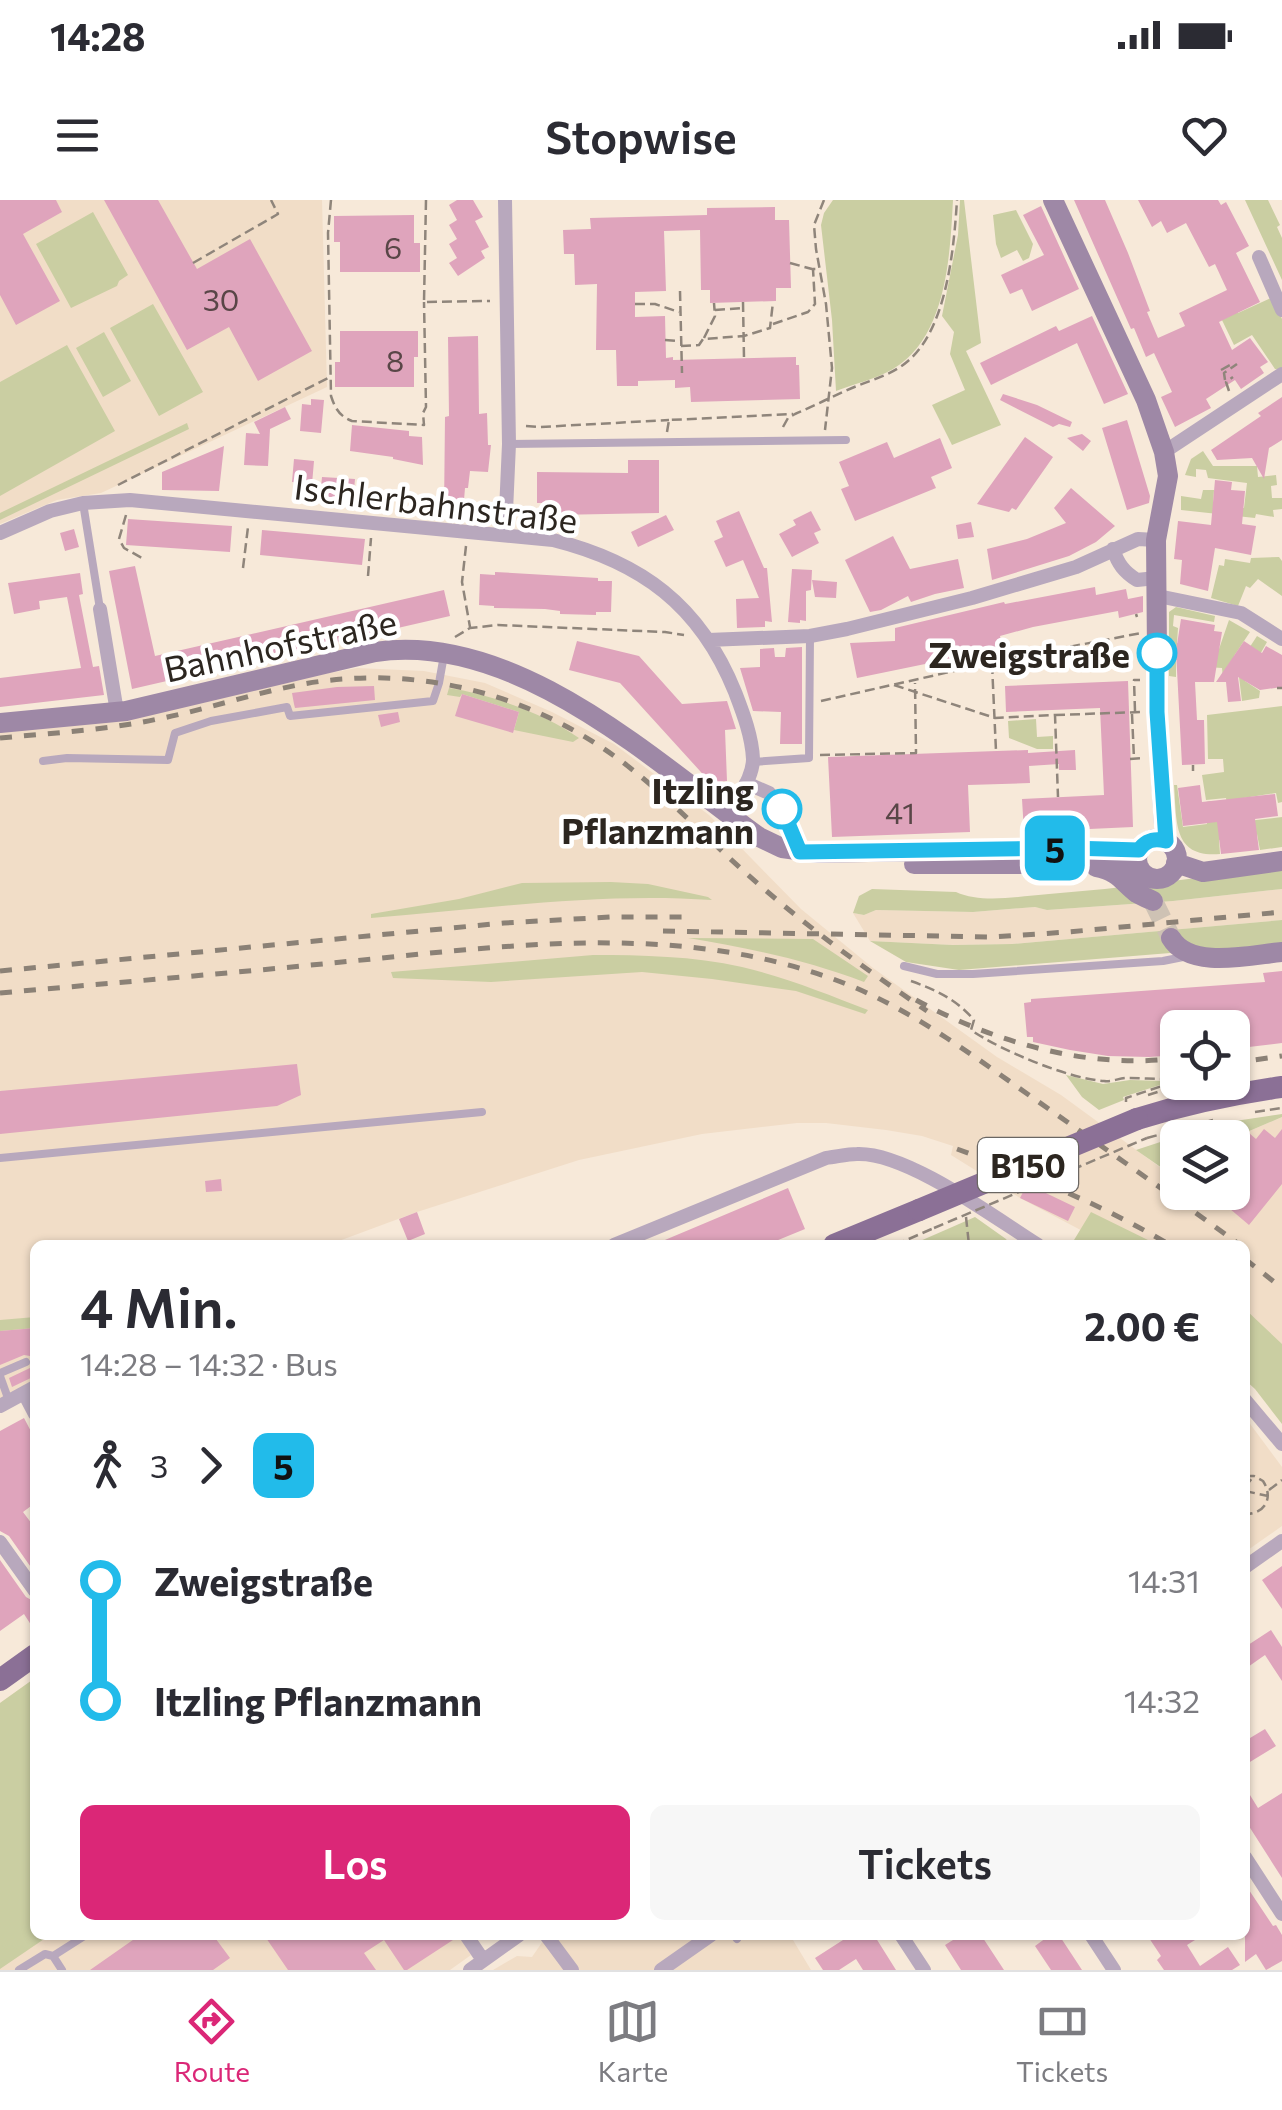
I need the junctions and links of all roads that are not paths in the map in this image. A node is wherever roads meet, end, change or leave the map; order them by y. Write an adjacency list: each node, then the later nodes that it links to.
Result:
1 (505, 200): 7 (street)
2 (1054, 200): 8 (main road)
3 (1259, 257): 4 (street)
4 (1282, 310)
5 (1282, 374): 8 (street)
6 (846, 440): 7 (lane)
7 (509, 444): 11 (street)
8 (1164, 452): 12 (main road)
9 (82, 503): 10 (street, Ischlerbahnstraße); 11 (street, Ischlerbahnstraße); 15 (lane)
10 (0, 532)
11 (505, 534): 18 (street, Ischlerbahnstraße)
12 (1156, 540): 13 (street); 14 (main road)
13 (1113, 549): 14 (street); 16 (street)
14 (1157, 587): 17 (street); 26 (main road)
15 (100, 610): 20 (street)
16 (810, 636): 18 (street); 23 (lane)
17 (1282, 639)
18 (708, 640): 23 (street, Ischlerbahnstraße)
19 (449, 645): 20 (main road, Bahnhofstraße); 22 (lane); 25 (main road, Bahnhofstraße)
20 (116, 712): 21 (main road, Bahnhofstraße)
21 (0, 724)
22 (42, 761)
23 (753, 762): 24 (street)
24 (746, 782): 25 (street); 27 (street)
25 (730, 816): 27 (main road, Bahnhofstraße)
26 (1166, 841): 28 (main road); 31 (main road, Bahnhofstraße)
27 (809, 853): 30 (main road, Bahnhofstraße); 31 (main road, Bahnhofstraße)
28 (1176, 862): 29 (main road); 31 (main road, Bahnhofstraße)
29 (1282, 862)
30 (1083, 864): 31 (main road, Bahnhofstraße); 31 (main road)
31 (1142, 865)
32 (1169, 947): 33 (main road); 34 (lane)
33 (1282, 952)
34 (904, 966)
35 (1282, 1087): 39 (main road, B150, bridge)
36 (482, 1112): 37 (lane)
37 (0, 1158)
38 (626, 1240): 40 (street)
39 (852, 1240)
40 (1024, 1240)
41 (26, 1362): 42 (lane)
42 (0, 1375): 44 (lane)
43 (30, 1390): 44 (street)
44 (4, 1404)
45 (1250, 1406): 46 (street)
46 (1282, 1444)
47 (1282, 1541): 49 (street)
48 (0, 1542): 50 (street)
49 (1250, 1563)
50 (30, 1584)
51 (30, 1659): 52 (main road)
52 (0, 1680)
53 (1250, 1865): 54 (street)
54 (1282, 1914)
55 (78, 1940): 62 (lane)
56 (469, 1940): 63 (street)
57 (512, 1940): 63 (street)
58 (550, 1940): 68 (street)
59 (704, 1940): 64 (street)
60 (904, 1940): 69 (street)
61 (1094, 1940): 70 (street)
62 (53, 1956): 65 (lane); 66 (lane)
63 (483, 1960): 67 (street)
64 (662, 1966)
65 (18, 1970)
66 (62, 1970)
67 (470, 1970)
68 (572, 1970)
69 (924, 1970)
70 (1114, 1970)

